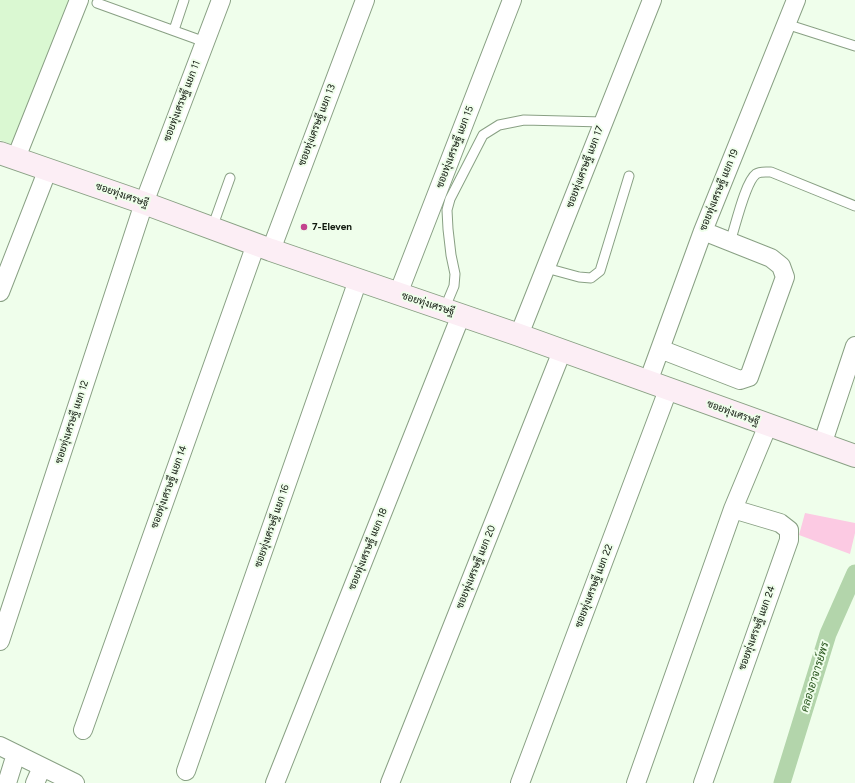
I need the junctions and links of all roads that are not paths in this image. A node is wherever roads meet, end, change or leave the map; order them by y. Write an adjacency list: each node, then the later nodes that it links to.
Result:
1 (79, 0): 14 (street)
2 (184, 0): 10 (lane)
3 (221, 0): 11 (street, ซอยทุ่งเศรษฐี แยก 11)
4 (512, 0): 27 (street, ซอยทุ่งเศรษฐี แยก 15)
5 (652, 0): 13 (street, ซอยทุ่งเศรษฐี แยก 17)
6 (796, 0): 9 (street, ซอยทุ่งเศรษฐี แยก 19)
7 (97, 3): 10 (lane)
8 (364, 3): 23 (street, ซอยทุ่งเศรษฐี แยก 13)
9 (786, 24): 12 (lane); 21 (street, ซอยทุ่งเศรษฐี แยก 19)
10 (174, 30): 11 (lane)
11 (205, 42): 18 (street, ซอยทุ่งเศรษฐี แยก 11)
12 (855, 46)
13 (603, 122): 24 (street, ซอยทุ่งเศรษฐี แยก 17); 28 (lane)
14 (8, 155): 15 (main road, ซอยทุ่งเศรษฐี)
15 (48, 169): 18 (main road, ซอยทุ่งเศรษฐี); 26 (street)
16 (630, 176): 24 (lane)
17 (230, 178): 20 (lane)
18 (144, 203): 20 (main road, ซอยทุ่งเศรษฐี); 38 (street, ซอยทุ่งเศรษฐี แยก 12)
19 (855, 206): 22 (lane)
20 (212, 228): 23 (main road, ซอยทุ่งเศรษฐี)
21 (703, 231): 22 (street); 31 (street, ซอยทุ่งเศรษฐี แยก 19)
22 (730, 242): 31 (street)
23 (263, 247): 25 (main road, ซอยทุ่งเศรษฐี); 39 (street, ซอยทุ่งเศรษฐี แยก 14)
24 (546, 268): 29 (street, ซอยทุ่งเศรษฐี แยก 17)
25 (358, 280): 27 (main road, ซอยทุ่งเศรษฐี); 42 (street, ซอยทุ่งเศรษฐี แยก 16)
26 (0, 292)
27 (398, 294): 28 (main road, ซอยทุ่งเศรษฐี)
28 (453, 312): 29 (main road, ซอยทุ่งเศรษฐี); 46 (street, ซอยทุ่งเศรษฐี แยก 18)
29 (519, 335): 32 (main road, ซอยทุ่งเศรษฐี)
30 (855, 346): 35 (street)
31 (660, 349): 33 (street, ซอยทุ่งเศรษฐี แยก 19)
32 (562, 351): 33 (main road, ซอยทุ่งเศรษฐี); 47 (street, ซอยทุ่งเศรษฐี แยก 20)
33 (658, 386): 34 (main road, ซอยทุ่งเศรษฐี); 48 (street, ซอยทุ่งเศรษฐี แยก 22)
34 (768, 425): 35 (main road, ซอยทุ่งเศรษฐี); 37 (street)
35 (822, 445): 36 (main road, ซอยทุ่งเศรษฐี)
36 (855, 456)
37 (733, 509): 49 (street); 50 (street, ซอยทุ่งเศรษฐี แยก 24)
38 (0, 641)
39 (83, 730)
40 (0, 746): 41 (street)
41 (16, 754): 43 (street); 44 (street)
42 (186, 771)
43 (38, 775): 45 (street)
44 (7, 783)
45 (75, 783)
46 (275, 783)
47 (390, 783)
48 (520, 783)
49 (636, 783)
50 (702, 783)

